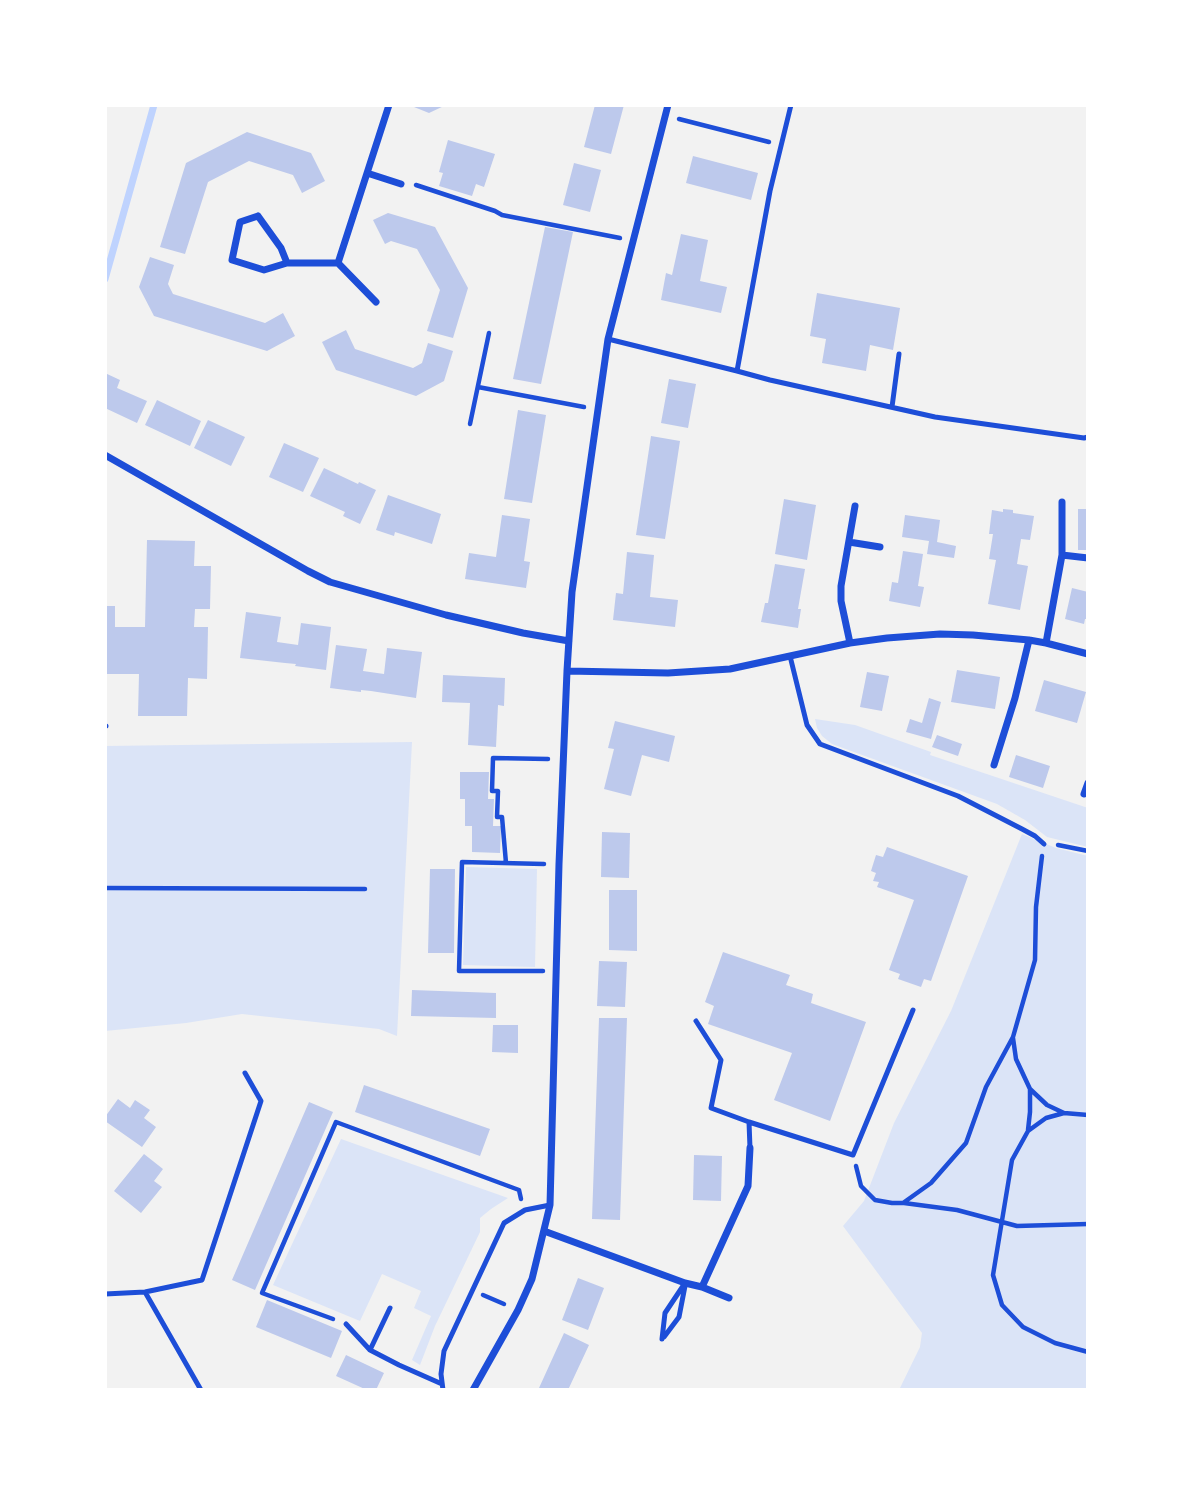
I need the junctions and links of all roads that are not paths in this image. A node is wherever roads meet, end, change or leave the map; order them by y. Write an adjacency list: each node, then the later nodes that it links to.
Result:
1 (389, 105): 4 (street)
2 (668, 105): 9 (street)
3 (791, 105): 11 (lane)
4 (367, 173): 5 (street); 7 (street)
5 (401, 184)
6 (286, 263): 6 (street); 7 (street)
7 (338, 263): 8 (street)
8 (376, 302)
9 (608, 339): 11 (lane); 22 (street)
10 (899, 354): 12 (lane)
11 (737, 371): 12 (lane)
12 (892, 407): 13 (lane)
13 (1088, 437)
14 (105, 455): 22 (street)
15 (1062, 502): 19 (street)
16 (855, 506): 17 (street)
17 (849, 542): 18 (street); 23 (street)
18 (880, 547)
19 (1062, 555): 20 (street); 24 (street)
20 (1088, 558)
21 (1029, 640): 23 (street); 24 (street); 28 (street)
22 (569, 641): 27 (street)
23 (850, 643): 26 (street)
24 (1046, 643): 25 (street)
25 (1088, 654)
26 (790, 656): 27 (street); 31 (lane)
27 (566, 671): 37 (street)
28 (994, 765)
29 (1088, 783): 30 (street)
30 (1084, 794)
31 (1044, 844)
32 (913, 1010): 35 (lane)
33 (696, 1021): 35 (lane)
34 (245, 1073): 41 (lane)
35 (749, 1122): 36 (lane)
36 (750, 1148): 40 (street)
37 (550, 1205): 38 (street); 47 (lane)
38 (544, 1231): 39 (street); 49 (street)
39 (685, 1283): 39 (lane); 40 (street)
40 (702, 1287): 43 (street)
41 (145, 1292): 42 (lane); 48 (lane)
42 (105, 1294)
43 (729, 1298)
44 (390, 1308): 46 (lane)
45 (346, 1324): 46 (lane)
46 (370, 1350): 47 (lane)
47 (443, 1387)
48 (201, 1390)
49 (473, 1390)

